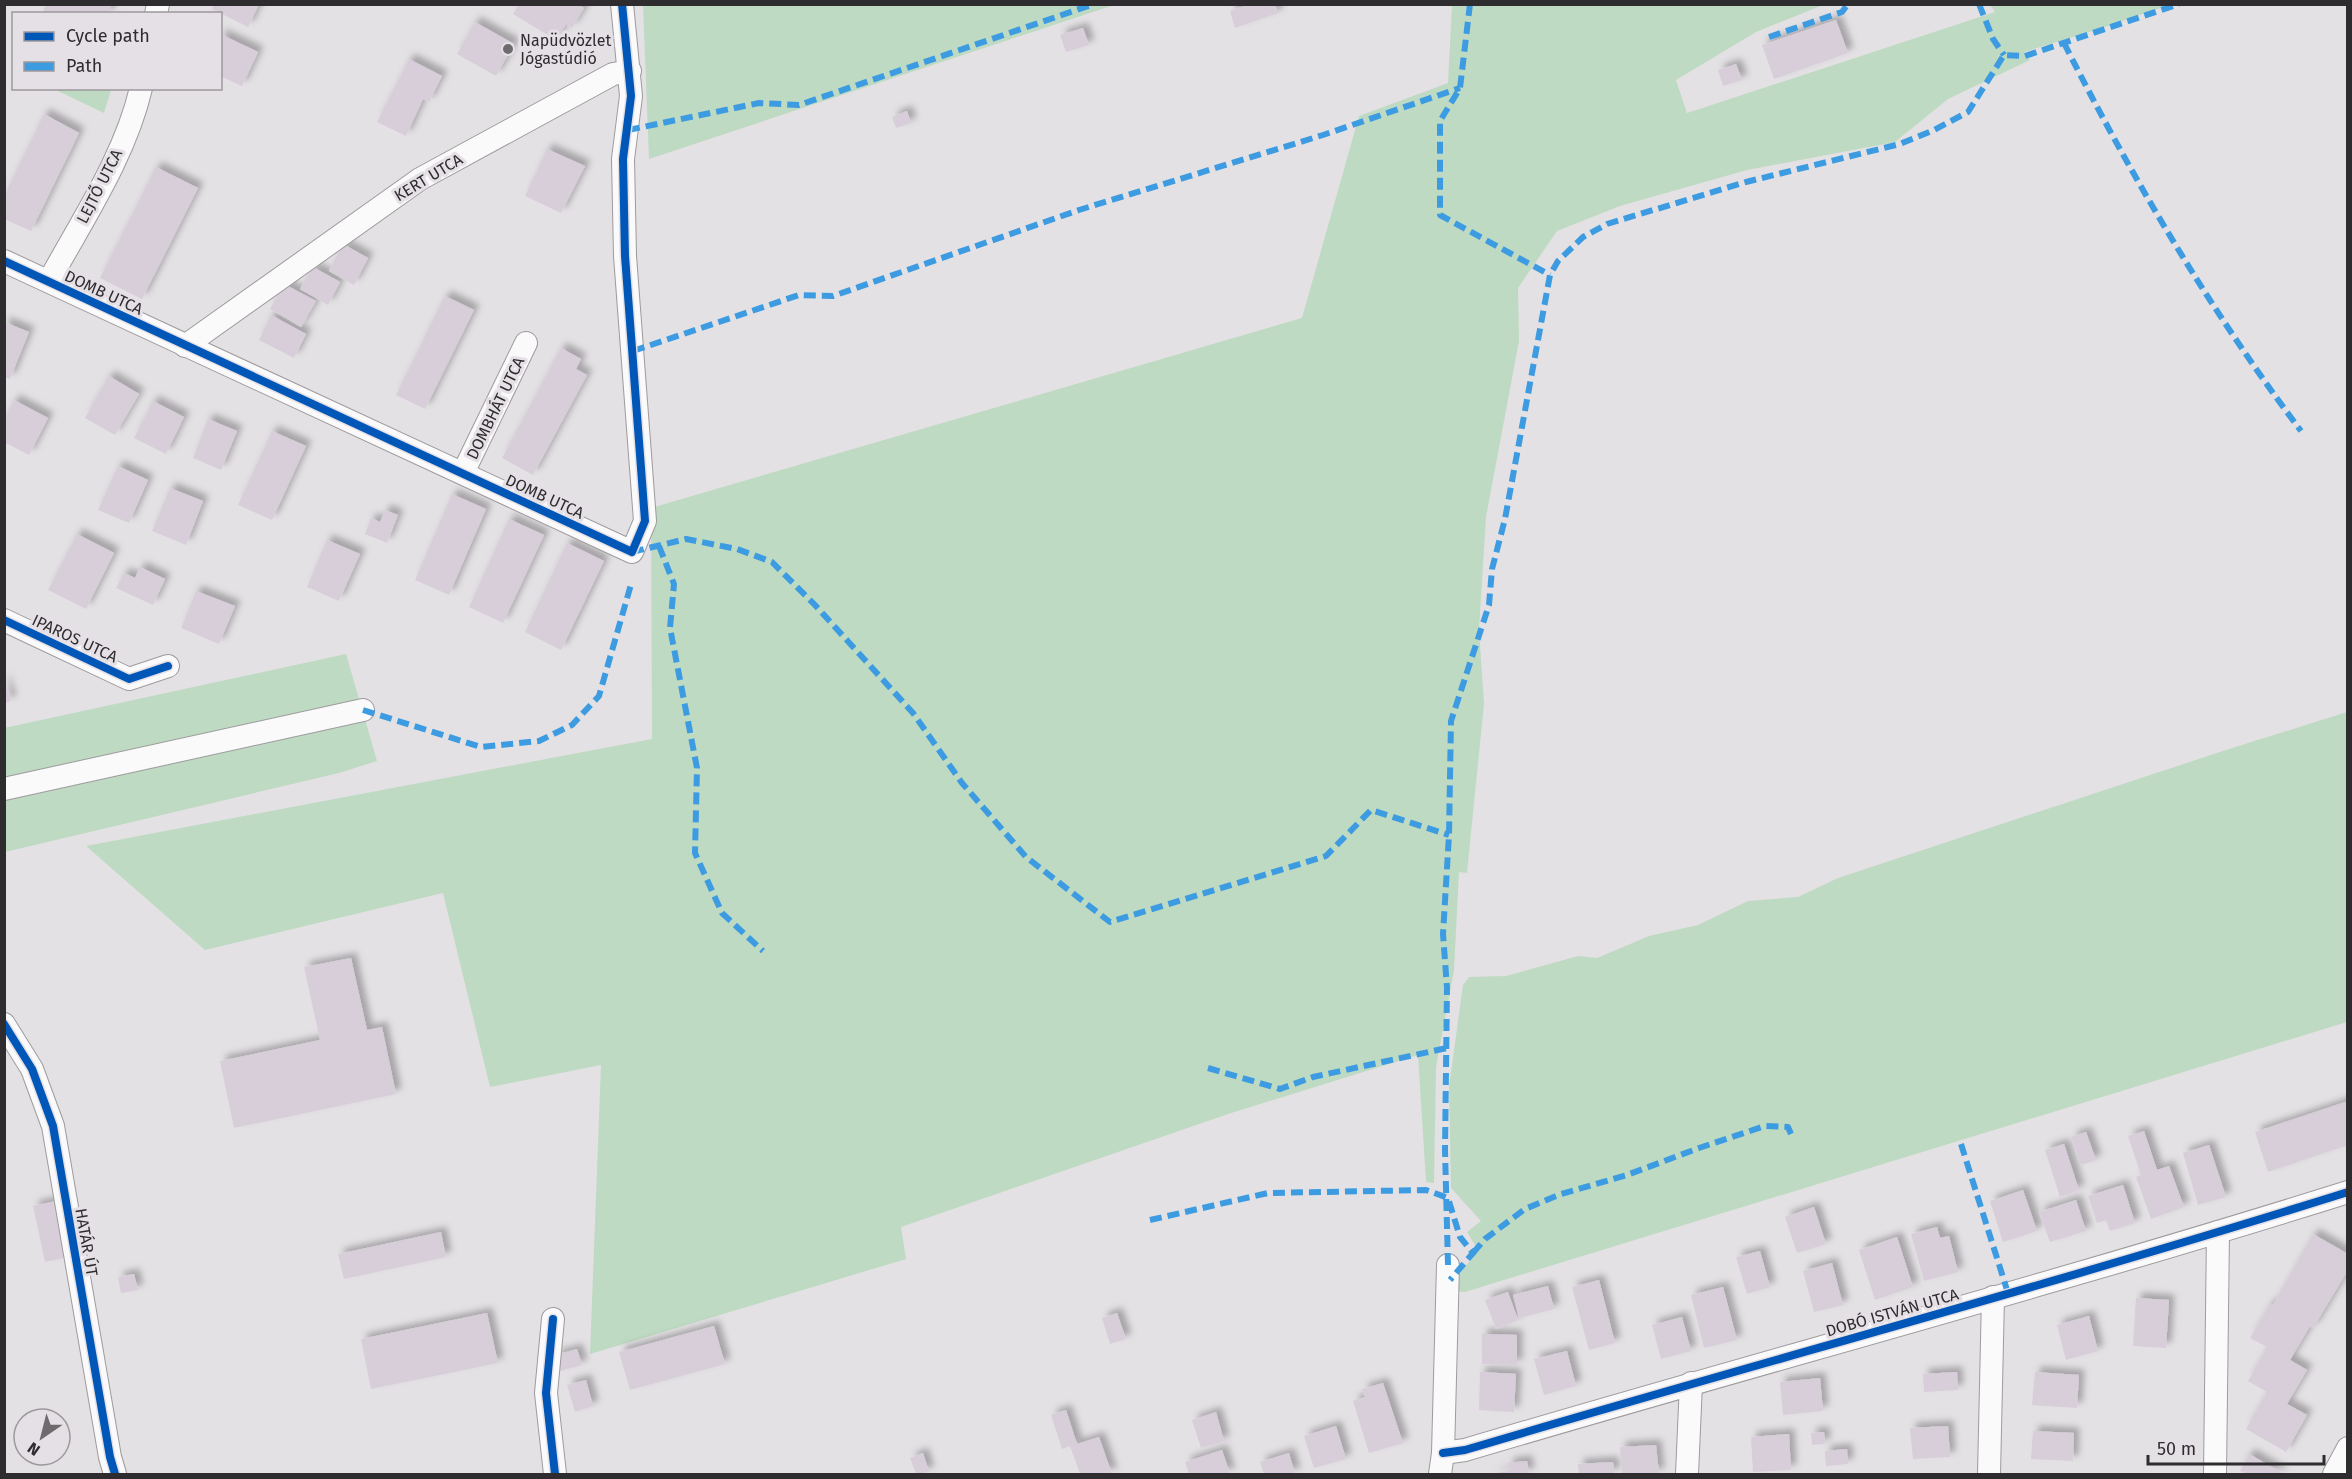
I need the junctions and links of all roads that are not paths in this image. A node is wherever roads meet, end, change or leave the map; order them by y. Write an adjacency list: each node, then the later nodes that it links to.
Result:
1 (622, 4): 2 (street)
2 (630, 71): 7 (street, KERT UTCA); 8 (street, DOMB UTCA)
3 (141, 90): 5 (street, LEJTŐ UTCA)
4 (4, 261): 5 (street, DOMB UTCA)
5 (49, 281): 7 (street, DOMB UTCA)
6 (526, 343): 8 (street, DOMBHÁT UTCA)
7 (185, 346): 8 (street, DOMB UTCA)
8 (463, 473)
9 (4, 620): 10 (street, IPAROS UTCA)
10 (168, 666)
11 (363, 710): 12 (street)
12 (4, 789)
13 (4, 1024): 22 (street, HATÁR ÚT)
14 (2348, 1192): 15 (street, DOBÓ ISTVÁN UTCA)
15 (2218, 1232): 17 (street, DOBÓ ISTVÁN UTCA); 26 (street)
16 (1448, 1265): 21 (street)
17 (1993, 1297): 19 (street, DOBÓ ISTVÁN UTCA); 25 (street)
18 (553, 1319): 23 (street)
19 (1691, 1383): 21 (street, DOBÓ ISTVÁN UTCA); 24 (street)
20 (2348, 1448): 27 (street)
21 (1442, 1464)
22 (115, 1474)
23 (555, 1474)
24 (1688, 1474)
25 (1989, 1474)
26 (2215, 1474)
27 (2334, 1474)

